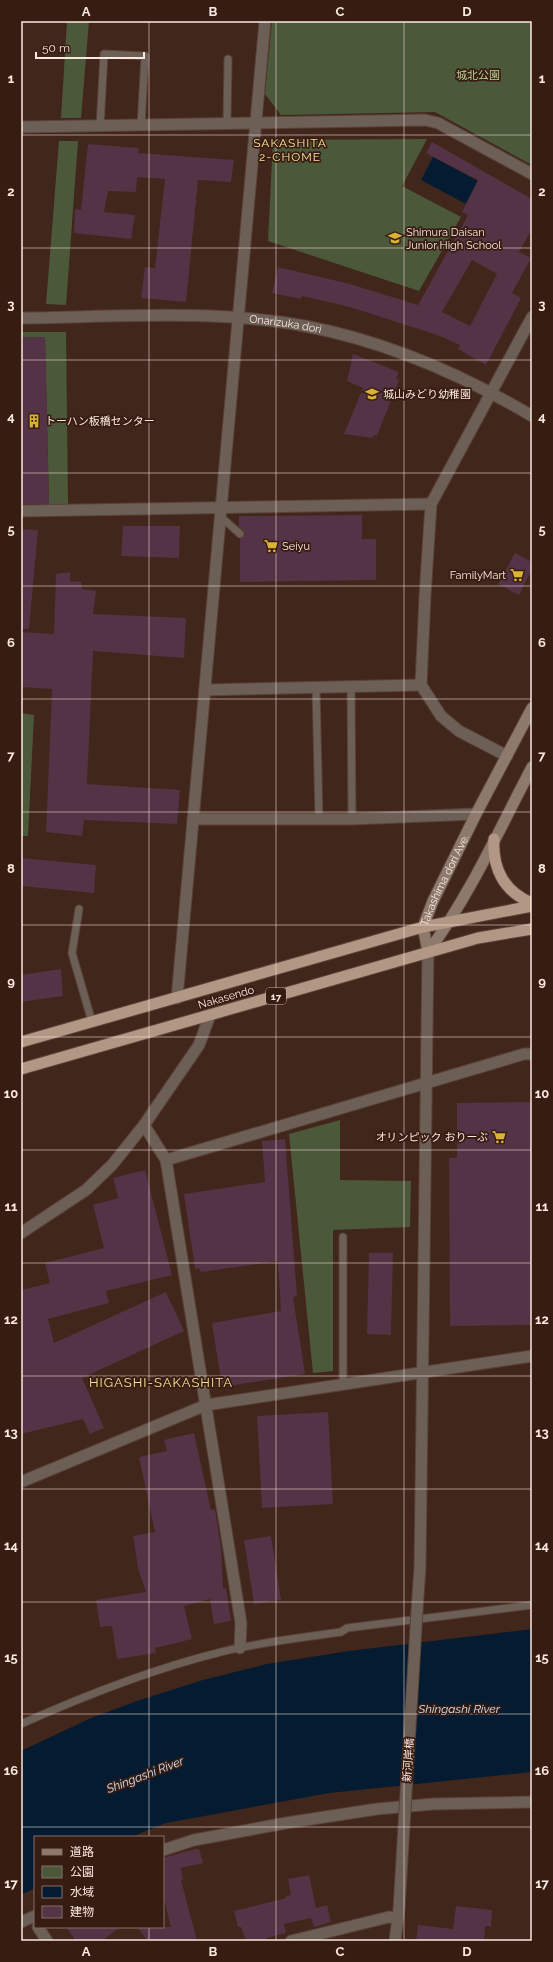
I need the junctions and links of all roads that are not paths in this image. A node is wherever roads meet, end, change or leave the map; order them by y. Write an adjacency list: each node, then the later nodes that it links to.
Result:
1 (265, 21): 3 (street)
2 (228, 59): 4 (lane)
3 (257, 123): 4 (street); 8 (street); 11 (street)
4 (227, 124): 6 (street)
5 (100, 126): 6 (street); 6 (lane); 7 (street)
6 (142, 126)
7 (21, 127)
8 (532, 174)
9 (532, 317): 12 (street)
10 (21, 318): 11 (street, Onarizuka dori)
11 (239, 318): 12 (street, Onarizuka dori); 16 (street)
12 (492, 393): 13 (street, Onarizuka dori); 14 (street)
13 (532, 416)
14 (431, 504): 16 (street); 19 (street)
15 (21, 511): 16 (street)
16 (221, 512): 17 (lane); 21 (street)
17 (240, 534)
18 (351, 686): 19 (street); 20 (street); 28 (lane)
19 (420, 686): 23 (street)
20 (316, 687): 21 (street); 27 (lane)
21 (205, 690): 26 (street)
22 (532, 708): 23 (main road, Takashima dori Ave.)
23 (507, 756): 25 (main road, Takashima dori Ave.)
24 (532, 769): 29 (main road, Takashima dori Ave.)
25 (476, 814): 28 (street); 33 (main road, Takashima dori Ave.)
26 (193, 819): 27 (street); 36 (street)
27 (319, 819): 28 (street)
28 (352, 819)
29 (494, 839): 30 (highway); 32 (main road, Takashima dori Ave.)
30 (532, 905): 32 (highway, Nakasendo / 17)
31 (79, 909): 38 (lane)
32 (452, 920): 33 (highway, Nakasendo / 17); 35 (main road, Takashima dori Ave.)
33 (423, 927): 35 (main road, Takashima dori Ave.); 36 (highway, Nakasendo / 17)
34 (532, 928): 35 (highway, Nakasendo / 17)
35 (428, 952): 37 (highway, Nakasendo / 17); 42 (street, 新河岸橋)
36 (177, 998): 38 (highway, Nakasendo / 17)
37 (210, 1015): 41 (highway, Nakasendo / 17); 43 (street)
38 (92, 1022): 39 (highway, Nakasendo / 17)
39 (21, 1042)
40 (532, 1054): 42 (street)
41 (21, 1069)
42 (428, 1082): 44 (street); 48 (street, 新河岸橋)
43 (144, 1125): 44 (street); 45 (street)
44 (166, 1160): 50 (street)
45 (21, 1233)
46 (343, 1237): 49 (lane)
47 (532, 1356): 48 (street)
48 (423, 1372): 49 (street); 57 (street, 新河岸橋, bridge)
49 (343, 1385): 50 (street)
50 (206, 1405): 51 (street); 53 (street)
51 (21, 1482)
52 (532, 1605): 53 (lane)
53 (240, 1648): 54 (lane)
54 (21, 1724)
55 (532, 1802): 56 (street)
56 (164, 1850)
57 (398, 1913): 62 (street); 63 (street, 新河岸橋)
58 (34, 1917): 59 (street)
59 (21, 1922)
60 (39, 1928): 61 (street)
61 (47, 1941)
62 (291, 1941)
63 (395, 1941)

